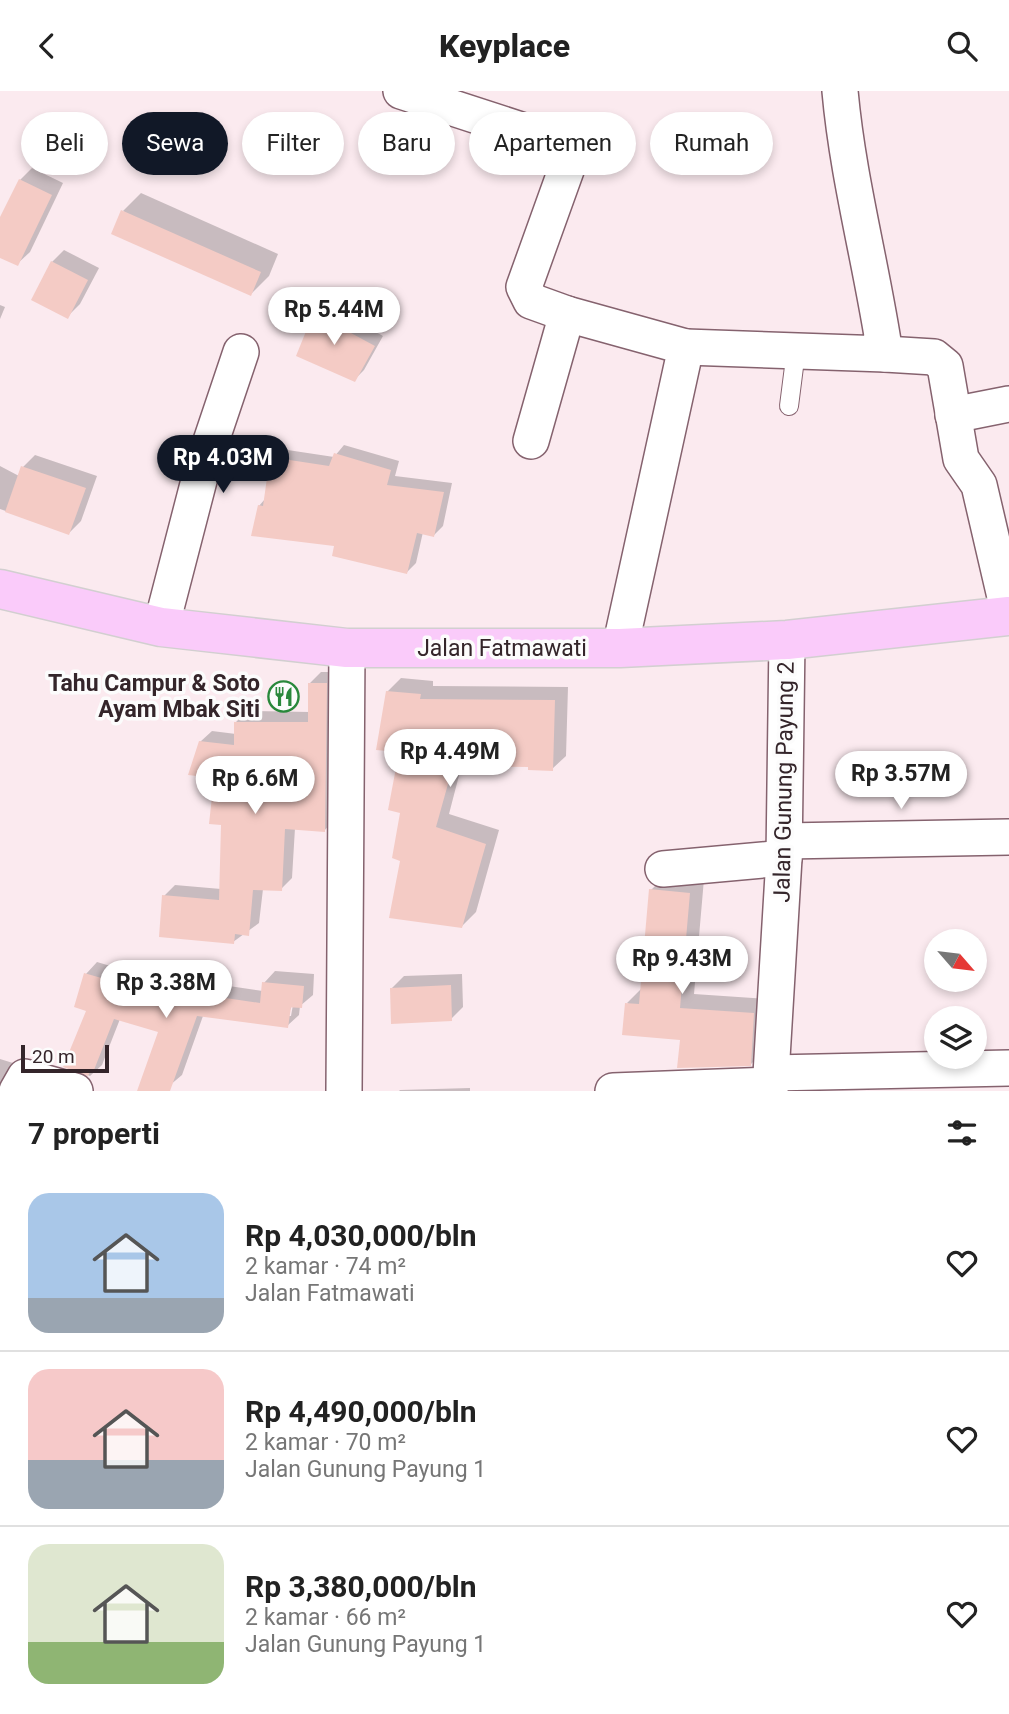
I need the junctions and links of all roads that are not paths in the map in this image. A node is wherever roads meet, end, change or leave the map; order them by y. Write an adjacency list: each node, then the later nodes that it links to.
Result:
1 (401, 91): 3 (street)
2 (840, 91): 7 (street)
3 (567, 314): 4 (street); 11 (street)
4 (686, 347): 5 (street); 17 (street)
5 (796, 351): 7 (street); 9 (lane)
6 (241, 352): 14 (street)
7 (885, 354): 10 (street)
8 (1009, 404): 10 (street)
9 (789, 406)
10 (953, 415): 13 (street)
11 (531, 441)
12 (0, 589): 14 (main road, Jalan Fatmawati)
13 (1009, 615): 15 (main road, Jalan Fatmawati)
14 (161, 627): 16 (main road, Jalan Fatmawati)
15 (787, 640): 17 (main road, Jalan Fatmawati); 19 (street, Jalan Gunung Payung 2)
16 (347, 648): 17 (main road, Jalan Fatmawati); 25 (street)
17 (621, 649)
18 (1009, 837): 19 (street)
19 (785, 850): 20 (street); 22 (street, Jalan Gunung Payung 2)
20 (663, 869)
21 (1009, 1068): 22 (street)
22 (771, 1083): 26 (street)
23 (18, 1091): 24 (street)
24 (75, 1091)
25 (344, 1091)
26 (614, 1091)

